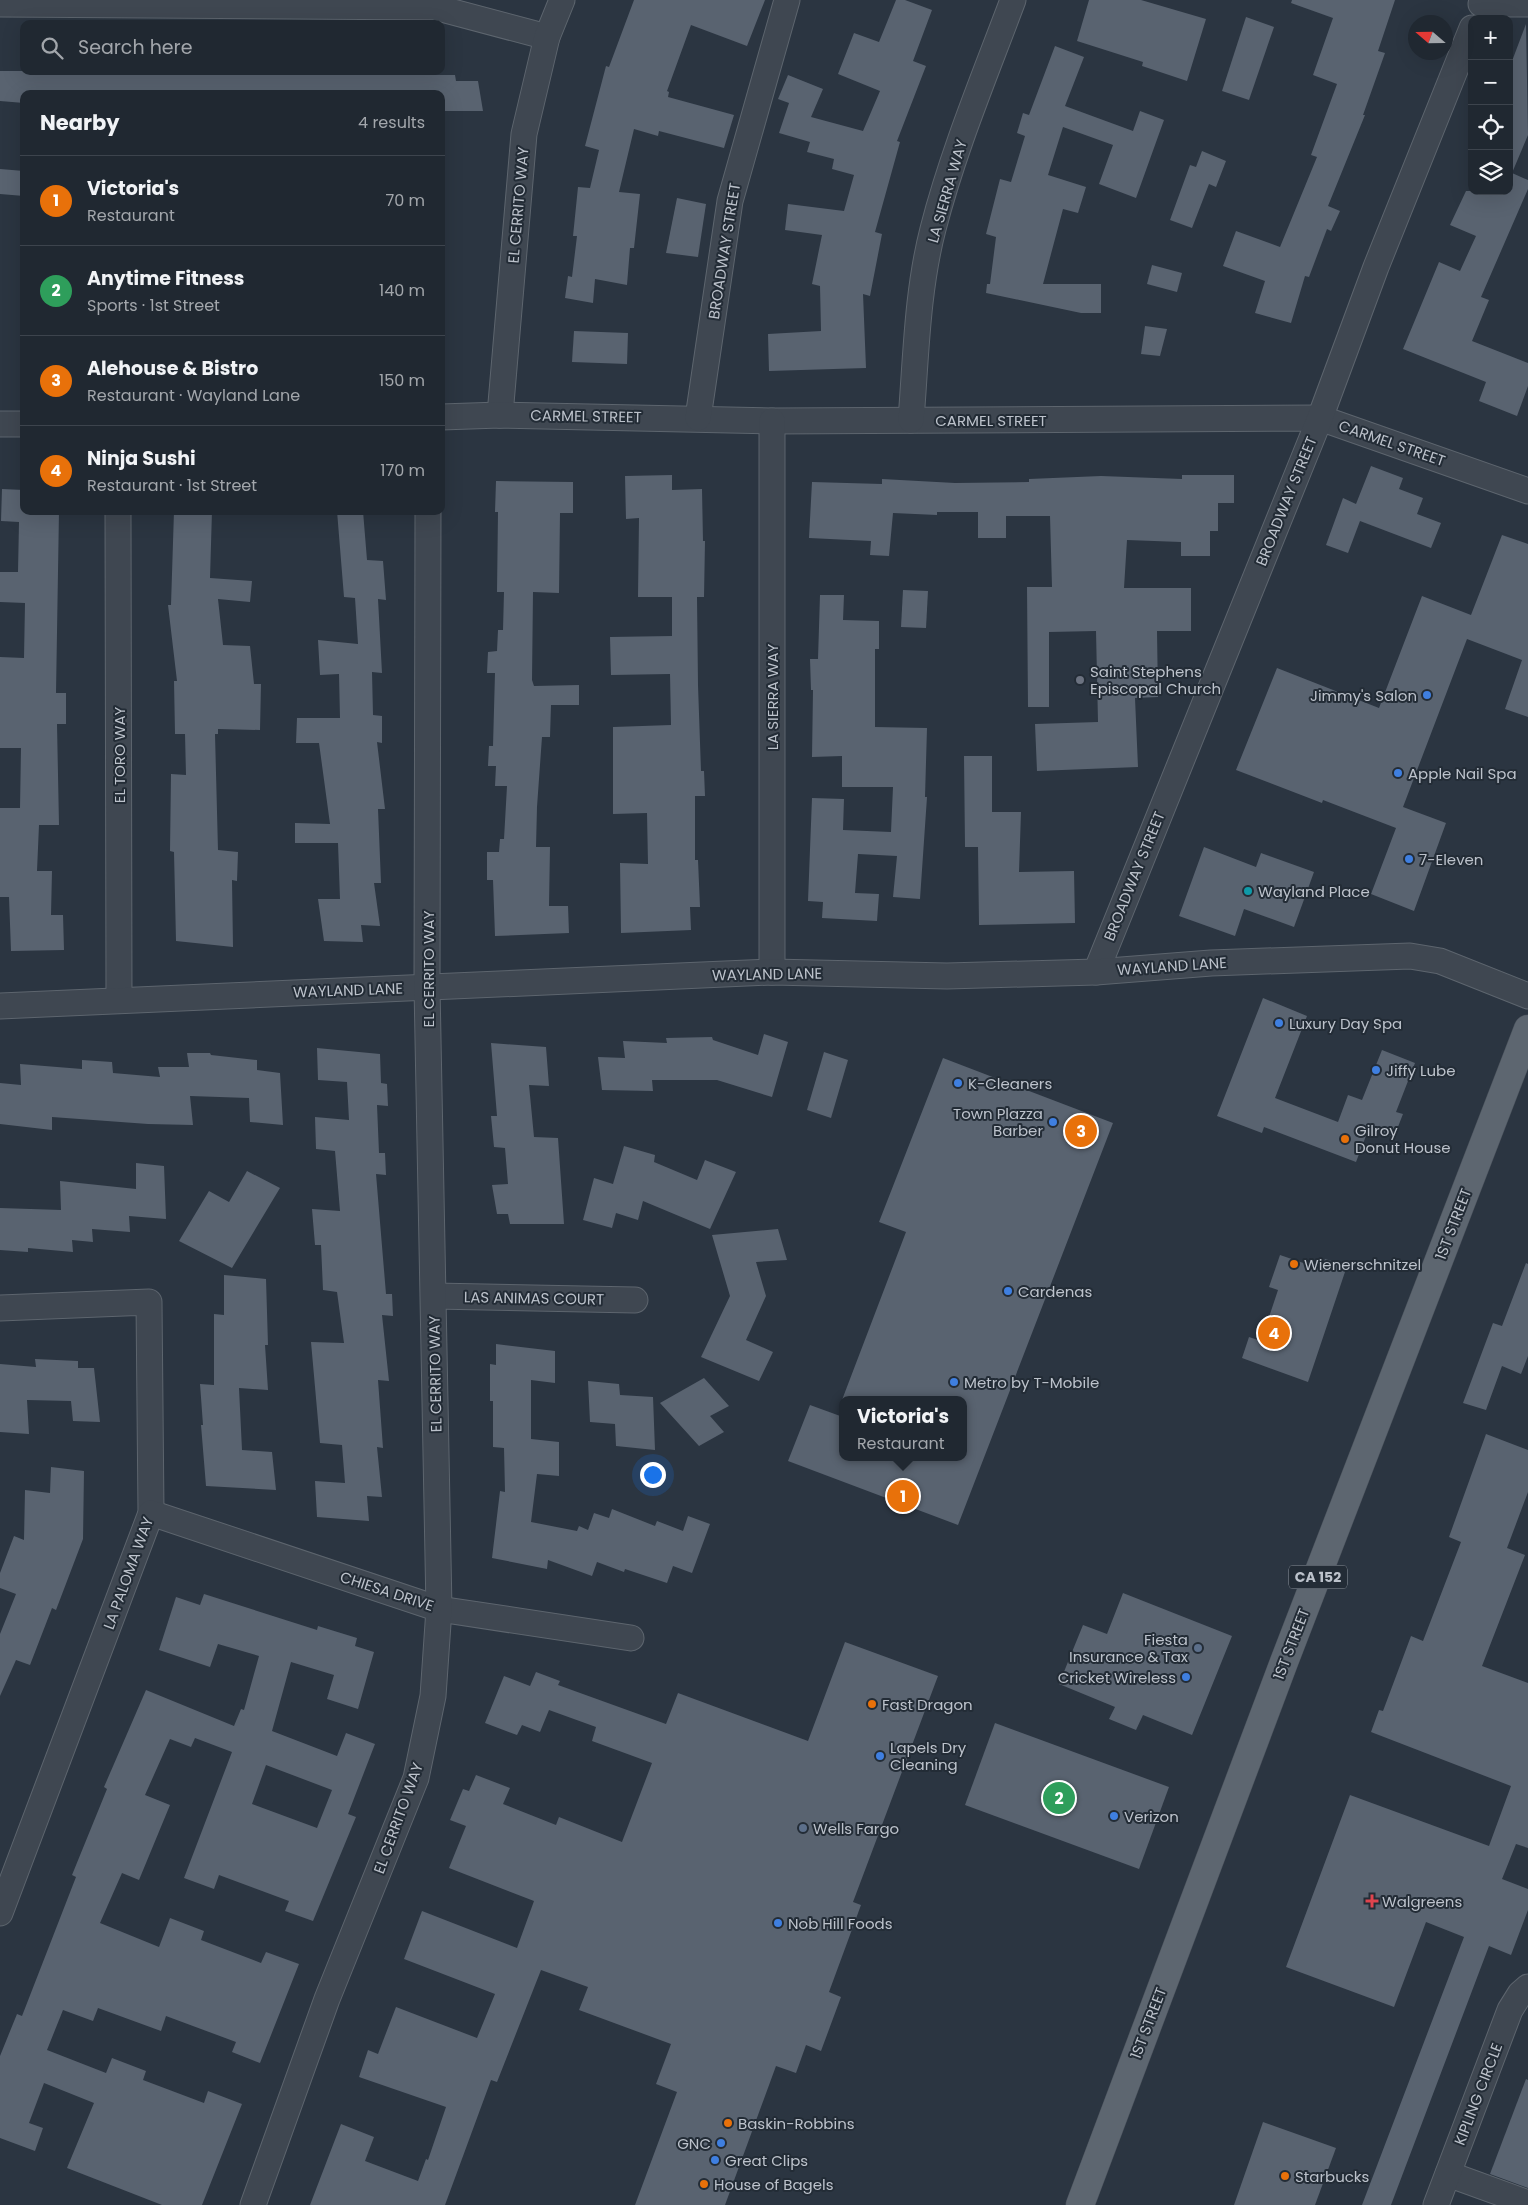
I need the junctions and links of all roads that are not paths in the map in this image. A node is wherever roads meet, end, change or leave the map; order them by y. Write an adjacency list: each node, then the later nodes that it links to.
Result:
1 (562, 0): 7 (street, EL CERRITO WAY)
2 (787, 0): 11 (street, BROADWAY STREET)
3 (1013, 0): 13 (street, LA SIERRA WAY)
4 (0, 4): 7 (street)
5 (1528, 4): 6 (street)
6 (1479, 8)
7 (547, 37): 9 (street, EL CERRITO WAY)
8 (1468, 38): 12 (street, BROADWAY STREET)
9 (500, 415): 10 (street, CARMEL STREET); 11 (street, CARMEL STREET)
10 (445, 417)
11 (698, 418): 14 (street, CARMEL STREET)
12 (1320, 418): 13 (street, CARMEL STREET); 17 (street, CARMEL STREET); 21 (street, BROADWAY STREET)
13 (912, 420): 14 (street, CARMEL STREET)
14 (772, 421): 20 (street, LA SIERRA WAY)
15 (0, 424): 16 (street)
16 (20, 424)
17 (1528, 491)
18 (118, 515): 24 (street, EL TORO WAY)
19 (428, 515): 22 (street, EL CERRITO WAY)
20 (772, 972): 21 (street, WAYLAND LANE); 22 (street, WAYLAND LANE)
21 (1096, 972): 23 (street, WAYLAND LANE)
22 (427, 987): 24 (street, WAYLAND LANE); 27 (street, EL CERRITO WAY)
23 (1528, 996)
24 (118, 1000): 25 (street, WAYLAND LANE)
25 (0, 1006)
26 (1528, 1029): 38 (main road, 1ST STREET / CA 152)
27 (434, 1296): 28 (street, LAS ANIMAS COURT); 31 (street, EL CERRITO WAY)
28 (635, 1300)
29 (0, 1308): 30 (street, LA PALOMA WAY)
30 (151, 1513): 31 (street, CHIESA DRIVE); 33 (street, LA PALOMA WAY)
31 (440, 1609): 32 (street, CHIESA DRIVE); 37 (street, EL CERRITO WAY)
32 (631, 1638)
33 (0, 1913)
34 (1528, 1987): 35 (street, KIPLING CIRCLE)
35 (1448, 2174): 36 (street); 39 (street, KIPLING CIRCLE)
36 (1528, 2203)
37 (253, 2205)
38 (1080, 2205)
39 (1436, 2205)

